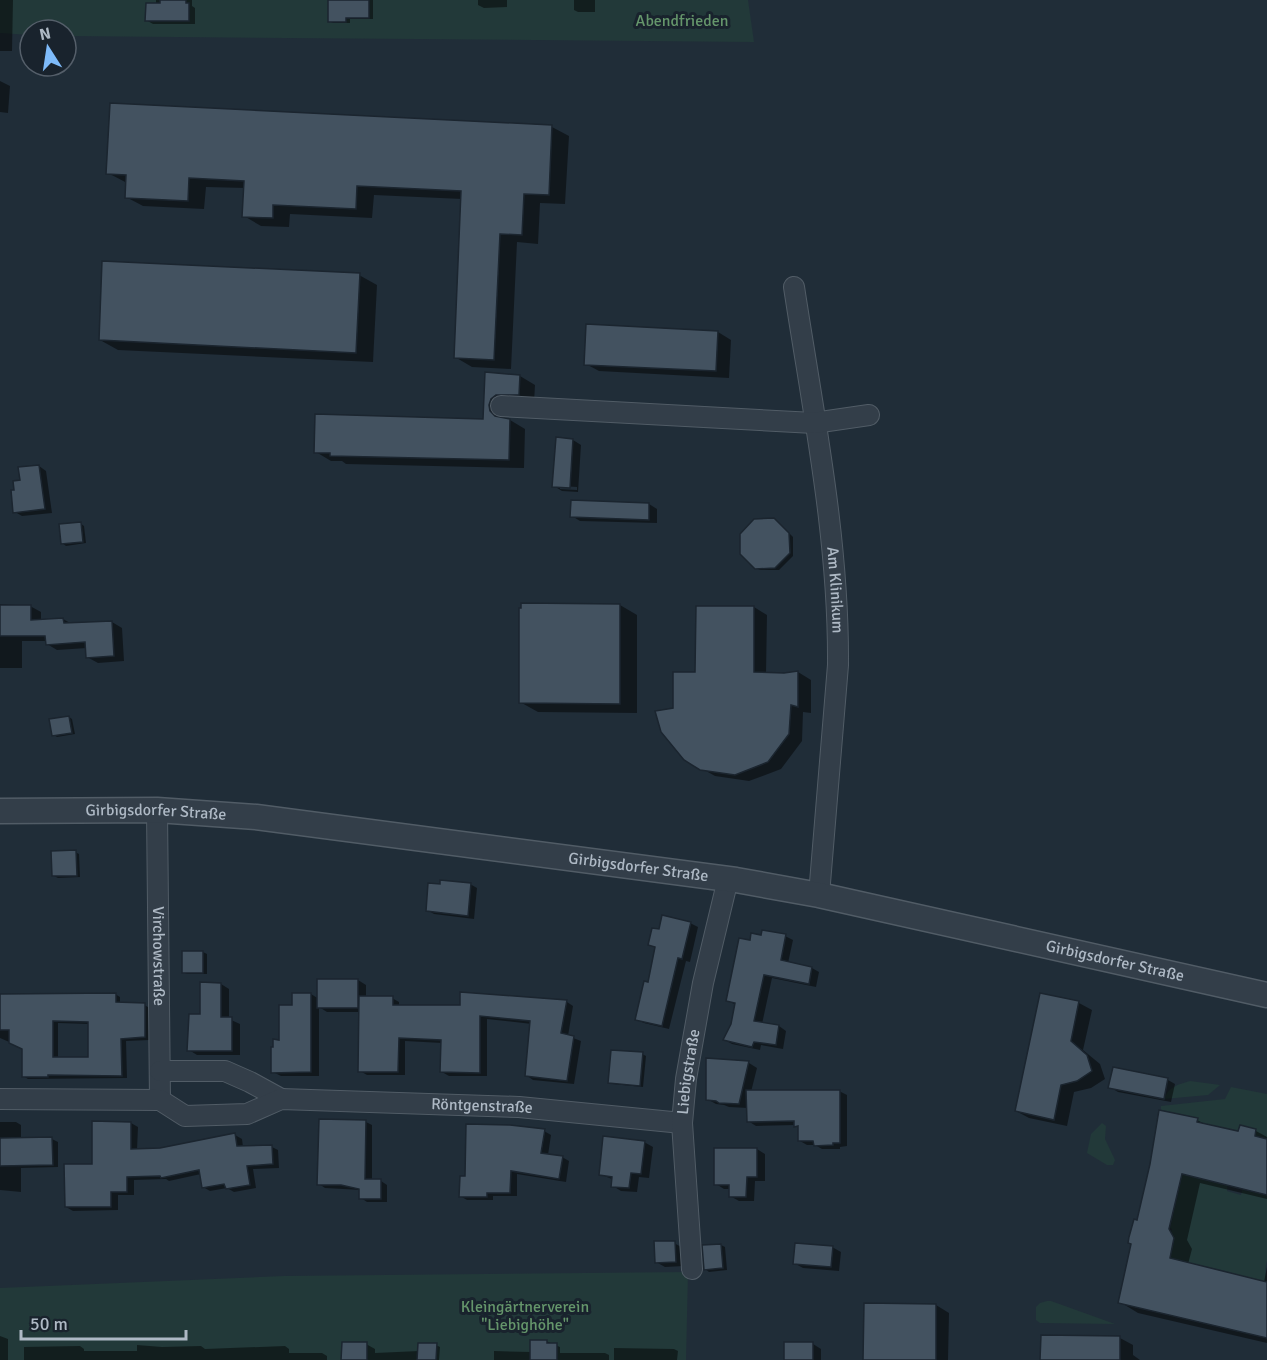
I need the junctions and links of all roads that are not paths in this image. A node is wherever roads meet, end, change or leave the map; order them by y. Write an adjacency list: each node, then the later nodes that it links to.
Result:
1 (794, 287): 4 (street, Am Klinikum)
2 (501, 406): 4 (street)
3 (869, 415): 4 (street)
4 (814, 423): 8 (street, Am Klinikum)
5 (157, 810): 6 (street, Girbigsdorfer Straße); 7 (street, Girbigsdorfer Straße); 10 (street, Virchowstraße)
6 (0, 811)
7 (728, 879): 8 (street, Girbigsdorfer Straße); 14 (street, Liebigstraße)
8 (819, 895): 9 (street, Girbigsdorfer Straße)
9 (1267, 995)
10 (160, 1071): 12 (street, Röntgenstraße); 13 (street, Virchowstraße)
11 (0, 1099): 13 (street)
12 (281, 1099): 13 (street, Röntgenstraße); 14 (street, Röntgenstraße)
13 (160, 1100)
14 (682, 1123): 15 (street, Liebigstraße)
15 (692, 1269)

